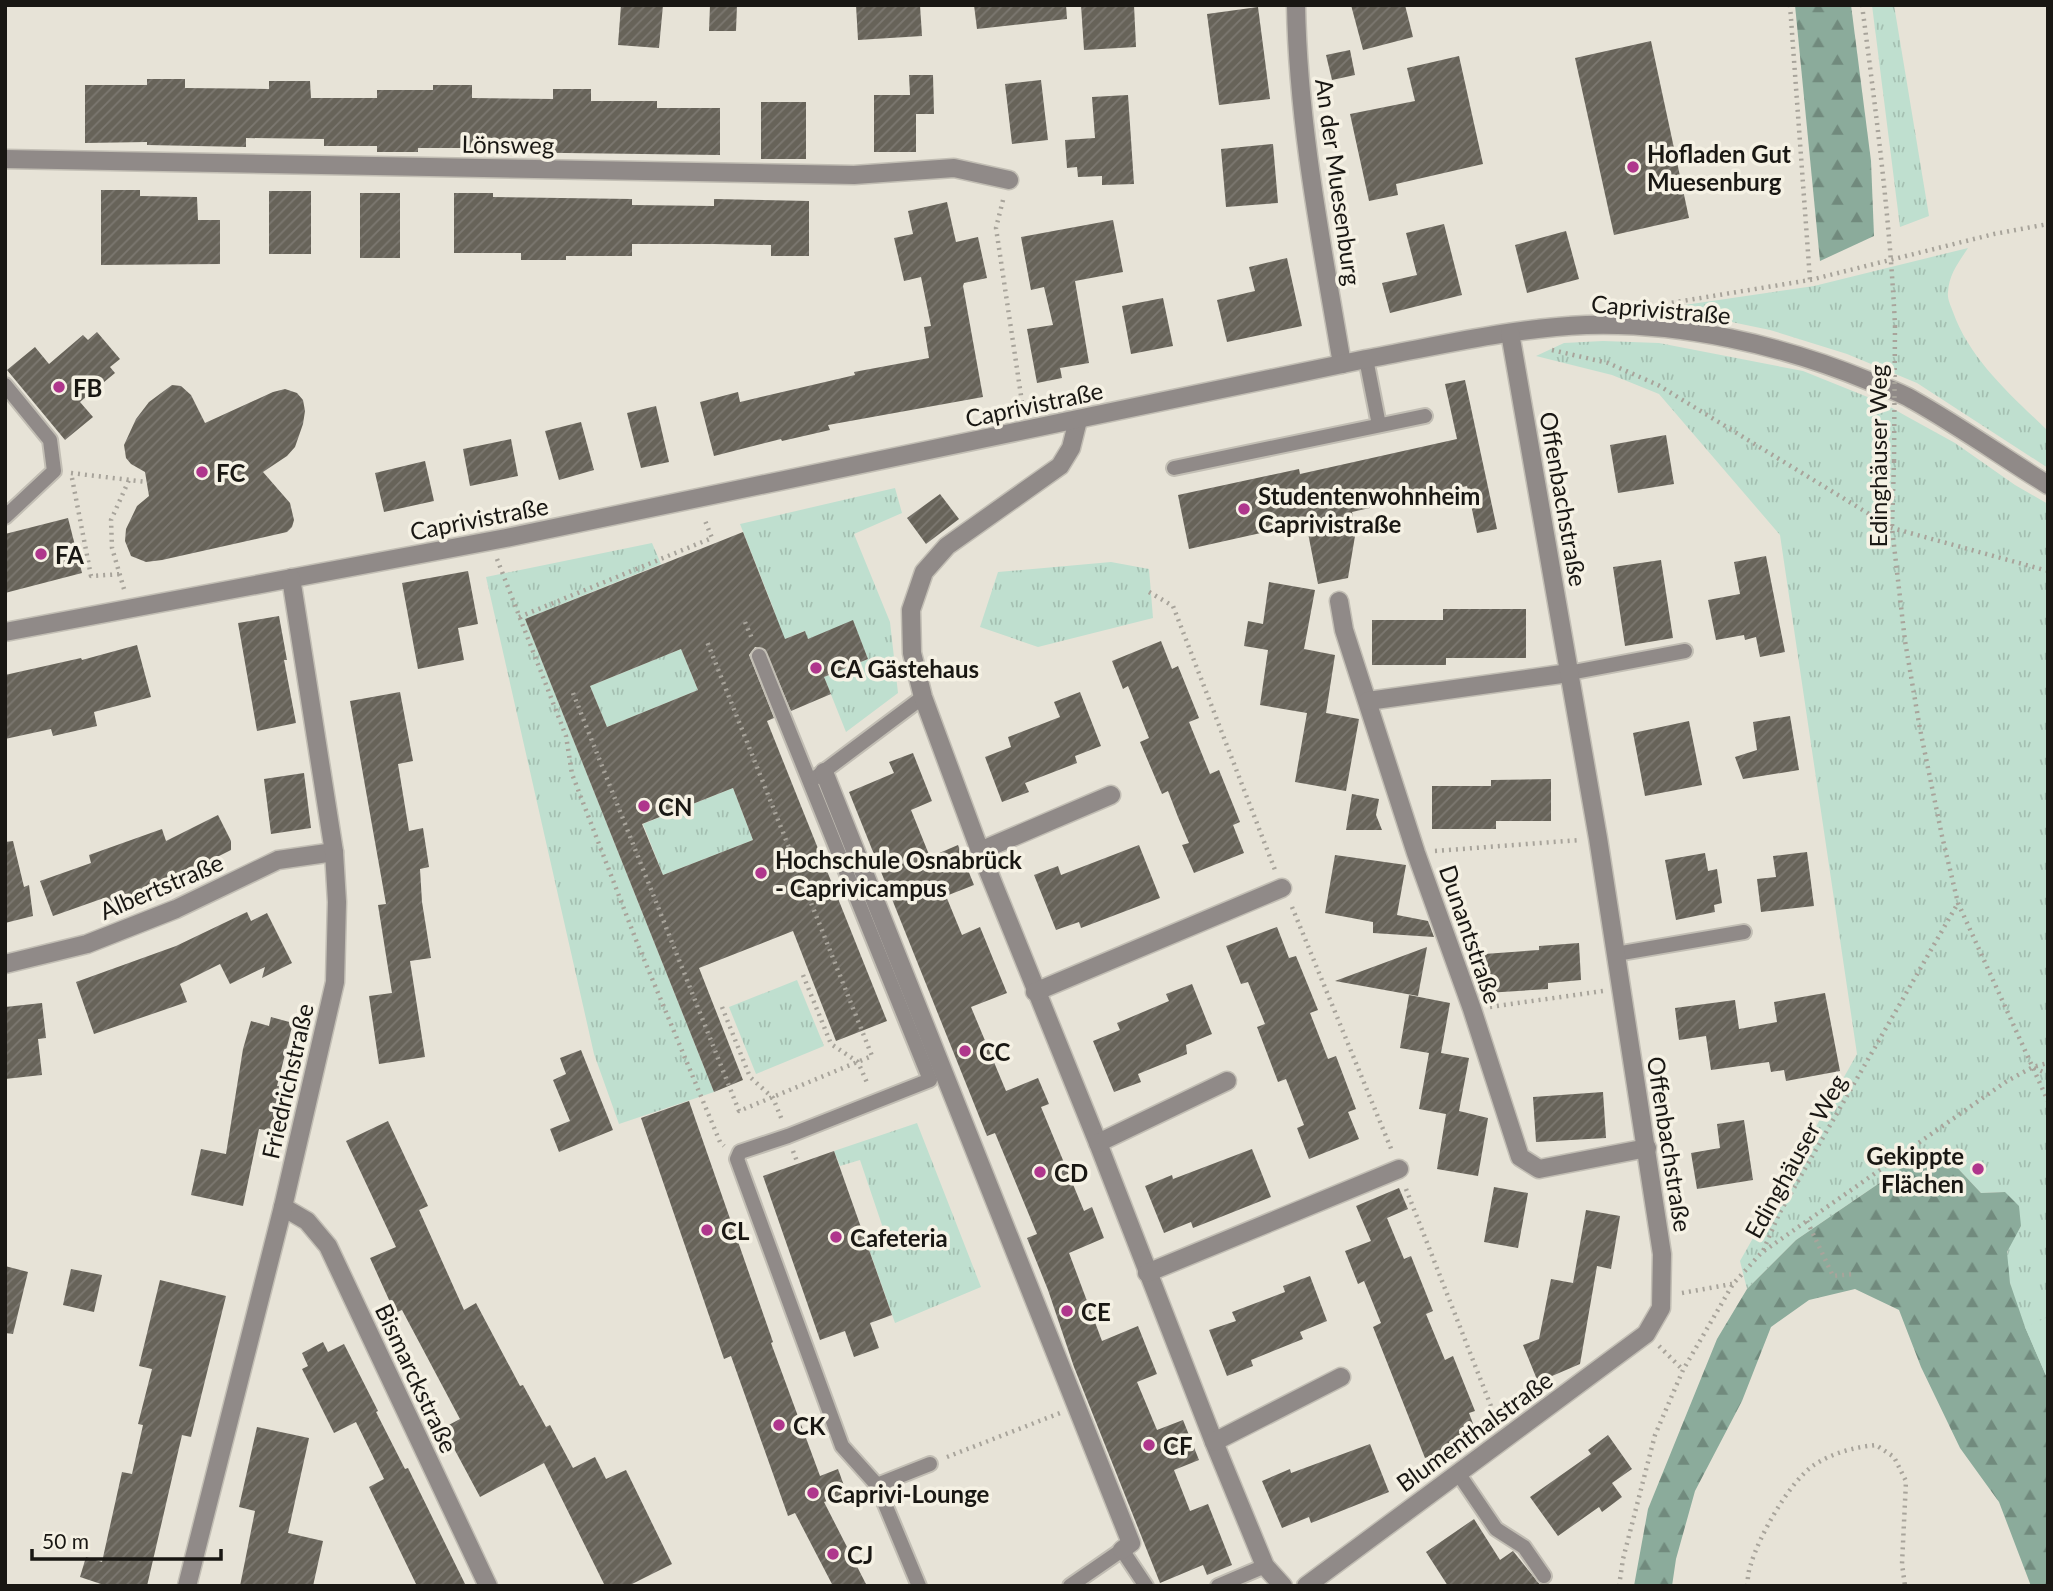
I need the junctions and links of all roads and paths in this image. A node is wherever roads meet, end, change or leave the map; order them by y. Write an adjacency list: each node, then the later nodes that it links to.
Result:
1 (1296, 5): 12 (street, An der Muesenburg)
2 (1790, 5): 8 (path)
3 (1862, 5): 7 (path, Edinghäuser Weg)
4 (5, 159): 5 (street, Lönsweg)
5 (1009, 180): 17 (path)
6 (2048, 224): 7 (path)
7 (1892, 260): 8 (path); 25 (path, Edinghäuser Weg, bridge)
8 (1810, 280): 9 (path)
9 (1650, 308)
10 (1510, 333): 11 (street, Caprivistraße); 23 (street, Caprivistraße); 25 (path); 39 (street, Offenbachstraße)
11 (1366, 359): 12 (street, Caprivistraße); 16 (lane)
12 (1342, 364): 15 (street, Caprivistraße)
13 (5, 385): 24 (lane)
14 (1426, 415): 16 (lane)
15 (1078, 420): 17 (street, Caprivistraße); 41 (street)
16 (1378, 425): 18 (lane)
17 (1027, 431): 27 (street, Caprivistraße)
18 (1174, 468)
19 (71, 474): 29 (path)
20 (83, 475): 21 (path)
21 (129, 480): 22 (path); 29 (path)
22 (147, 482)
23 (2048, 485)
24 (5, 517)
25 (1892, 528): 28 (path); 50 (path, Edinghäuser Weg)
26 (712, 538): 34 (path)
27 (490, 541): 30 (street, Caprivistraße); 34 (path)
28 (2048, 572)
29 (122, 574): 33 (path)
30 (291, 578): 33 (street, Caprivistraße); 47 (street, Friedrichstraße)
31 (1149, 592): 49 (path)
32 (1339, 601): 42 (street, Dunantstraße)
33 (128, 608): 35 (street, Caprivistraße)
34 (519, 617): 67 (path)
35 (5, 632)
36 (706, 639): 59 (path)
37 (1685, 651): 39 (lane)
38 (759, 656): 43 (lane)
39 (1569, 673): 42 (street); 45 (street, Offenbachstraße)
40 (573, 693): 59 (path)
41 (923, 697): 43 (lane); 46 (street)
42 (1368, 701): 48 (street, Dunantstraße)
43 (817, 777): 65 (lane); 81 (street)
44 (1111, 795): 46 (street)
45 (1598, 838): 48 (path); 52 (street, Offenbachstraße)
46 (980, 851): 56 (street)
47 (334, 852): 53 (street, Albertstraße); 71 (street, Friedrichstraße)
48 (1416, 853): 58 (street, Dunantstraße)
49 (1282, 888): 56 (street)
50 (1958, 903): 61 (path, Edinghäuser Weg); 73 (path, Edinghäuser Weg)
51 (1744, 933): 52 (lane)
52 (1616, 954): 55 (street, Offenbachstraße)
53 (5, 964)
54 (803, 975): 59 (path)
55 (1620, 988): 58 (path); 69 (street, Offenbachstraße)
56 (1035, 992): 68 (street)
57 (722, 1007): 63 (path)
58 (1472, 1009): 69 (street, Dunantstraße)
59 (858, 1062): 65 (path)
60 (2048, 1063): 61 (path)
61 (2033, 1067): 62 (path); 66 (path, Edinghäuser Weg); 72 (path)
62 (2048, 1074)
63 (750, 1077)
64 (1227, 1081): 68 (street)
65 (874, 1101): 85 (lane)
66 (2048, 1101)
67 (720, 1142)
68 (1098, 1143): 74 (street)
69 (1647, 1148): 77 (street, Offenbachstraße)
70 (1399, 1170): 74 (street)
71 (283, 1207): 89 (street, Friedrichstraße); 90 (street, Bismarckstraße)
72 (1807, 1221): 73 (path); 75 (path)
73 (1763, 1251): 76 (path, Edinghäuser Weg)
74 (1147, 1272): 82 (street)
75 (1853, 1274)
76 (1732, 1284): 77 (path); 79 (path, Edinghäuser Weg)
77 (1662, 1303): 78 (street, Blumenthalstraße)
78 (1646, 1334): 79 (path); 84 (street, Blumenthalstraße)
79 (1683, 1370): 97 (path, Edinghäuser Weg)
80 (1341, 1377): 82 (street)
81 (1077, 1406): 83 (path); 86 (street)
82 (1214, 1442): 87 (street)
83 (930, 1464): 85 (lane)
84 (1458, 1473): 88 (lane); 96 (street, Blumenthalstraße)
85 (877, 1485): 91 (lane)
86 (1122, 1550): 92 (lane); 93 (lane)
87 (1265, 1566): 94 (lane); 95 (street)
88 (1545, 1576)
89 (187, 1586)
90 (488, 1586)
91 (919, 1586)
92 (1070, 1586)
93 (1146, 1586)
94 (1218, 1586)
95 (1283, 1586)
96 (1306, 1586)
97 (1619, 1586)
98 (1747, 1586): 99 (path)
99 (1905, 1586)

